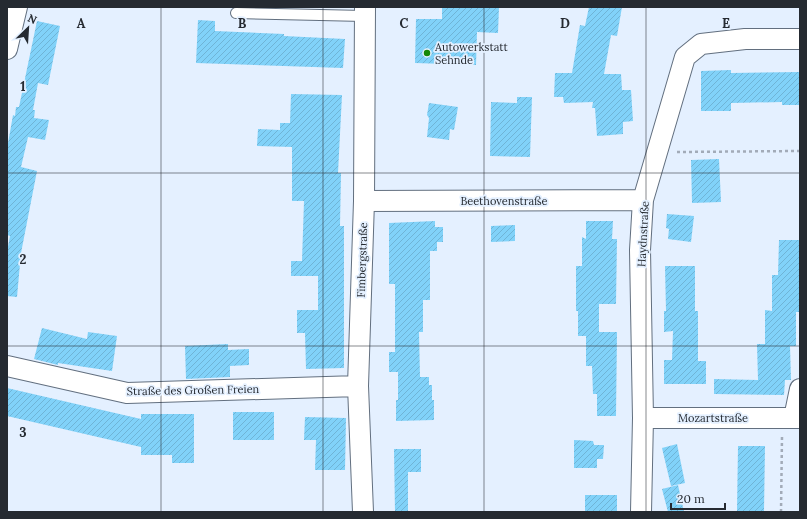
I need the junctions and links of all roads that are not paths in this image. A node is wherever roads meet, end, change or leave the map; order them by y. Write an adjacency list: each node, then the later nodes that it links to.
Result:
1 (17, 7): 5 (street)
2 (364, 11): 3 (lane); 7 (street, Fimbergstraße)
3 (236, 13)
4 (800, 39): 6 (street, Haydnstraße)
5 (7, 49)
6 (643, 200): 7 (street, Beethovenstraße); 11 (street, Haydnstraße)
7 (364, 201): 9 (street, Fimbergstraße)
8 (7, 366): 9 (street, Straße des Großen Freien)
9 (358, 386): 13 (street, Fimbergstraße)
10 (800, 389): 12 (street)
11 (643, 418): 12 (street, Mozartstraße); 14 (street, Haydnstraße)
12 (792, 418)
13 (363, 512)
14 (640, 512)

